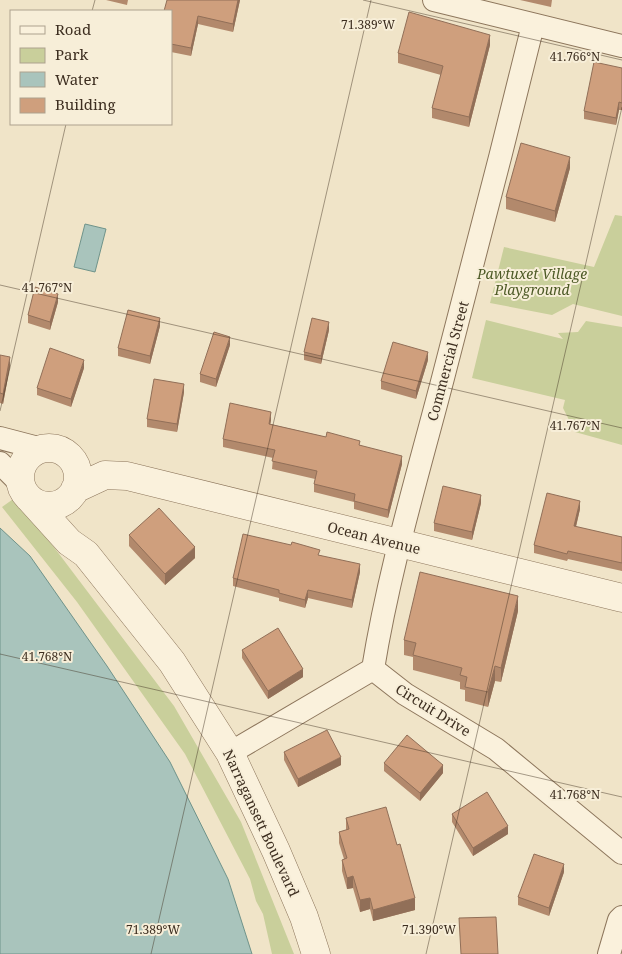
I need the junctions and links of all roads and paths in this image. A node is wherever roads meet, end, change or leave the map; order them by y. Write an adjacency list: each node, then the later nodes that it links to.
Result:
1 (434, 0): 2 (street)
2 (466, 4): 3 (street)
3 (533, 25): 4 (street); 12 (street, Commercial Street)
4 (622, 46)
5 (0, 438): 6 (street, Ocean Avenue)
6 (42, 449): 7 (street, Ocean Avenue); 10 (street)
7 (68, 455): 9 (street, Ocean Avenue); 11 (street)
8 (0, 462): 10 (street)
9 (127, 476): 11 (street, Ocean Avenue); 12 (street, Ocean Avenue)
10 (26, 492): 11 (street, Ocean Avenue); 13 (street, Narragansett Boulevard)
11 (72, 493): 13 (street, Narragansett Boulevard)
12 (399, 544): 14 (street, Ocean Avenue); 15 (street, Commercial Street)
13 (86, 554): 16 (street, Narragansett Boulevard)
14 (622, 598)
15 (373, 669): 16 (street); 17 (street, Circuit Drive)
16 (230, 753): 19 (street, Narragansett Boulevard)
17 (622, 853)
18 (622, 917): 20 (street)
19 (316, 954)
20 (609, 954)

